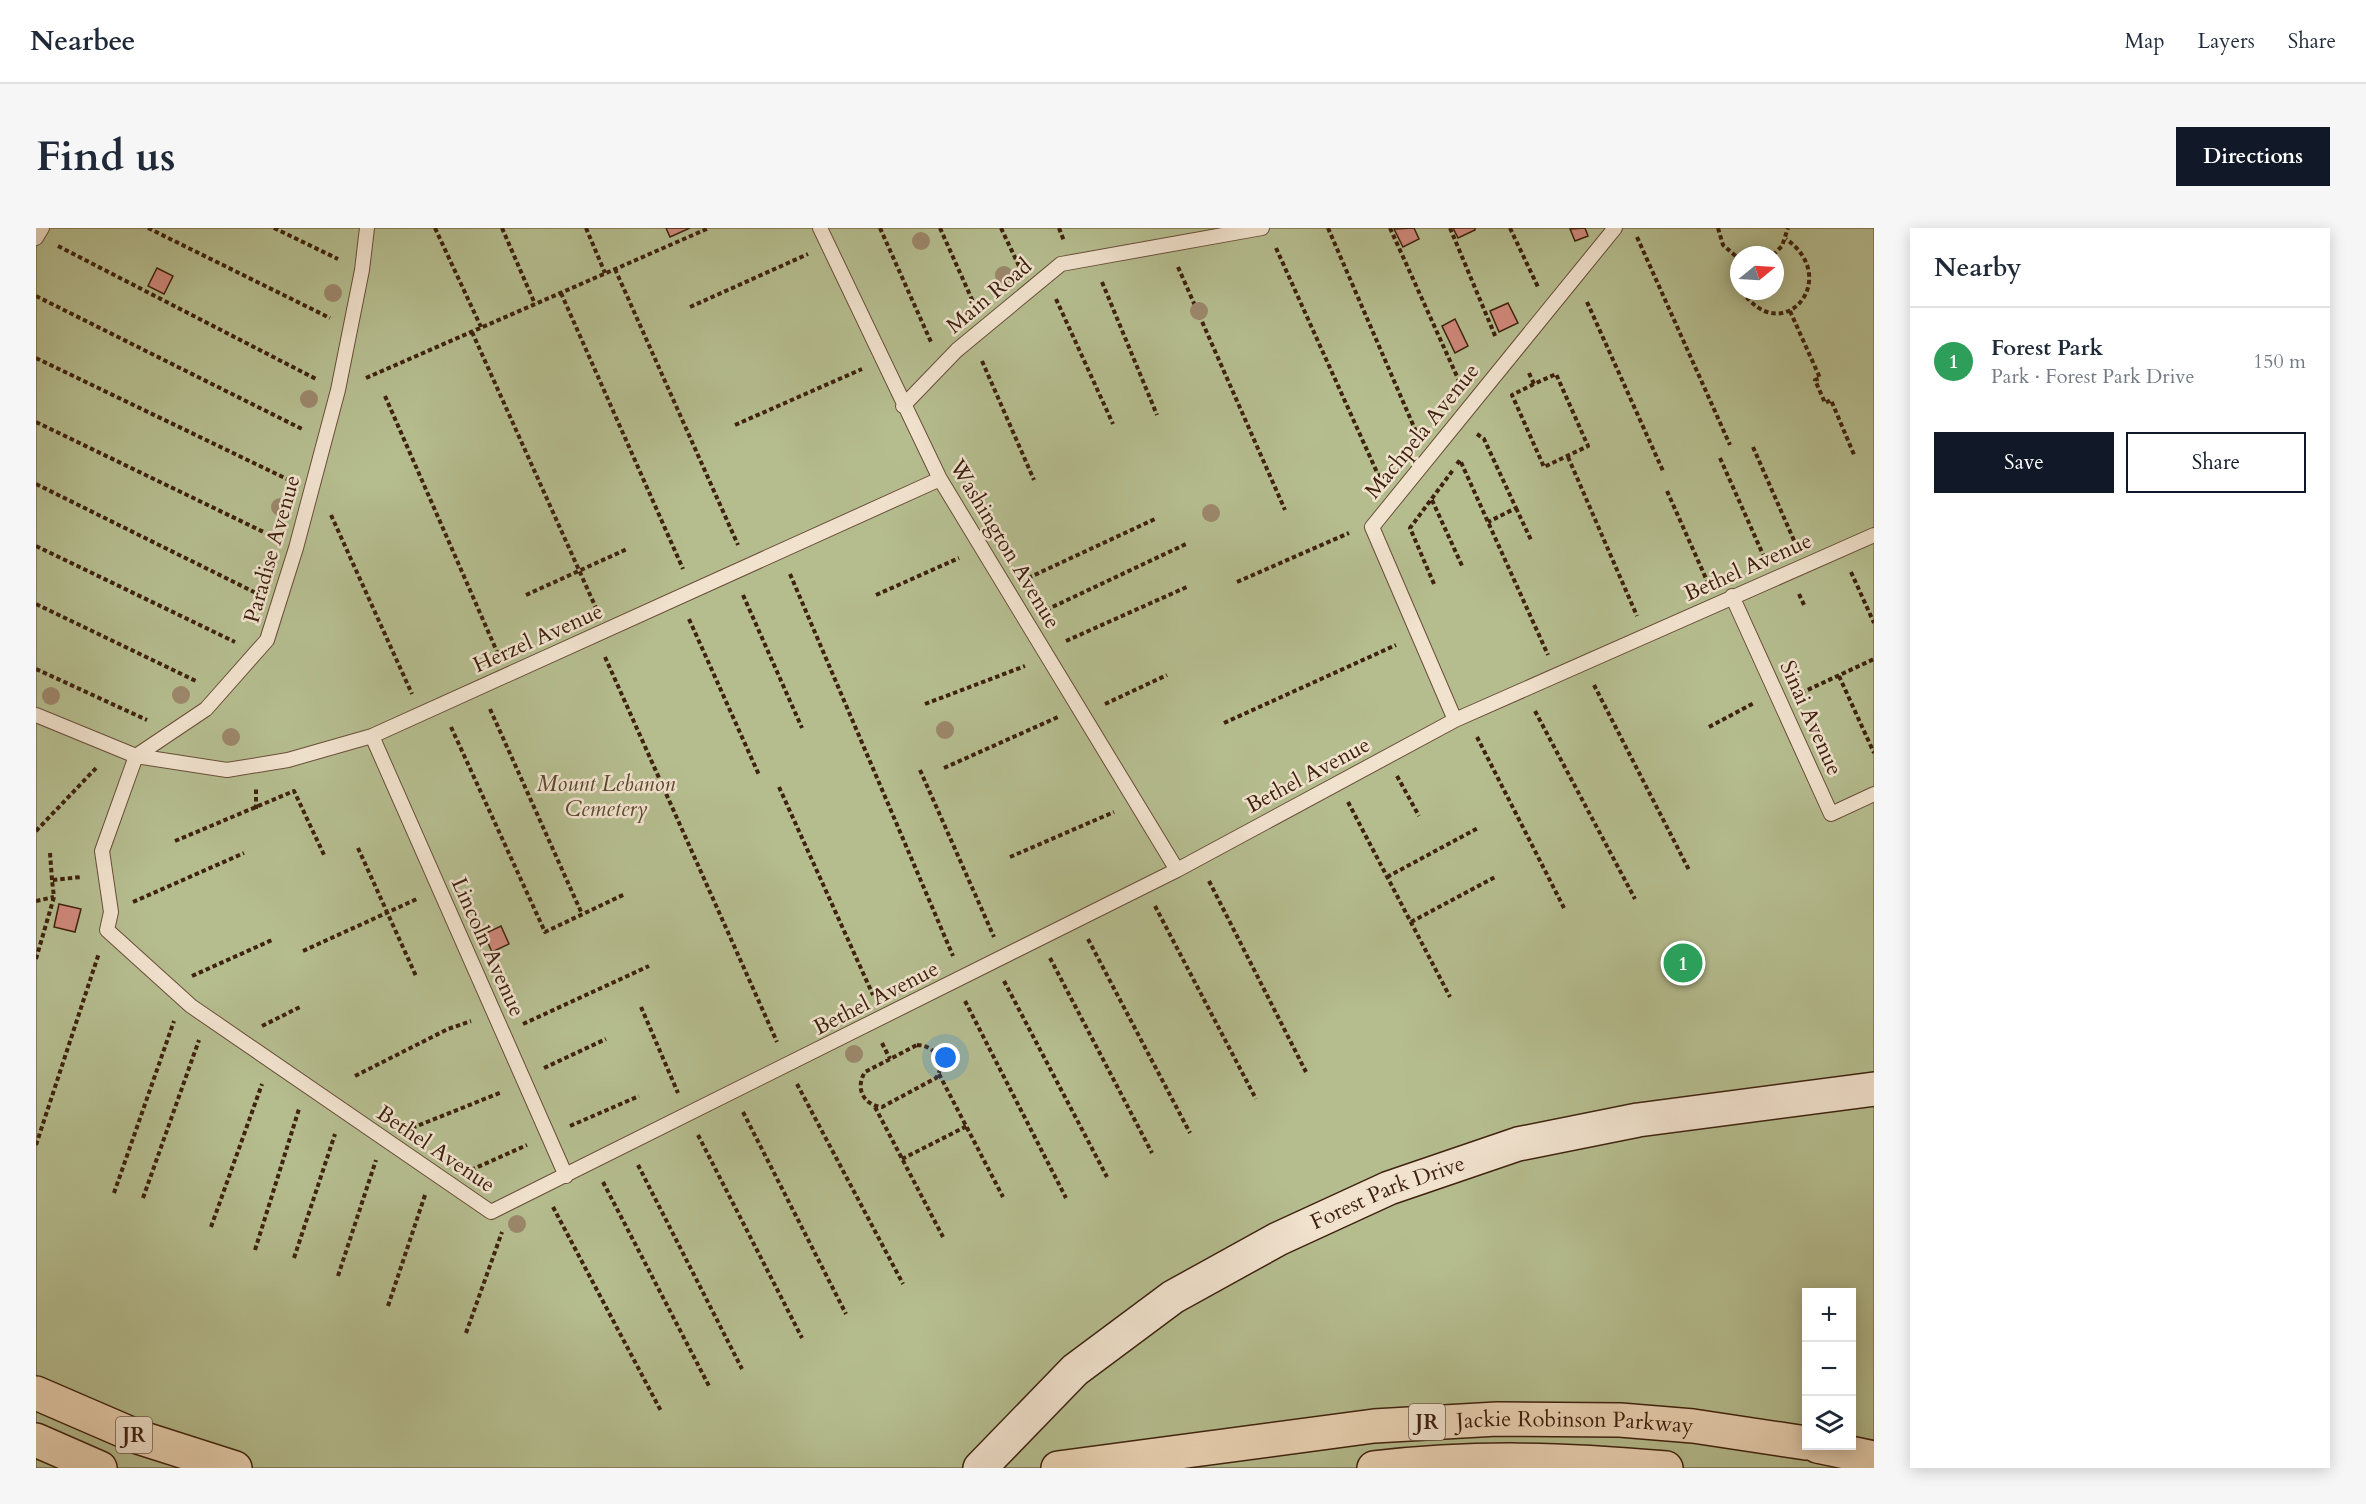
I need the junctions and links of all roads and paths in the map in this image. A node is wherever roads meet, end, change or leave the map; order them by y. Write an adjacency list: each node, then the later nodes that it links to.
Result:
1 (148, 228): 42 (path)
2 (274, 228): 30 (path)
3 (366, 228): 30 (lane, Paradise Avenue)
4 (435, 228): 43 (path)
5 (502, 228): 37 (path)
6 (586, 228): 31 (path)
7 (709, 228): 29 (path)
8 (820, 228): 23 (lane, Washington Avenue)
9 (880, 228): 46 (path)
10 (940, 228): 40 (path)
11 (1001, 228): 28 (path)
12 (1328, 228): 66 (path)
13 (1390, 228): 55 (path)
14 (1450, 228): 50 (path)
15 (1510, 228): 39 (path)
16 (1615, 228): 33 (lane, Machpela Avenue)
17 (1633, 228): 62 (path)
18 (1718, 228): 26 (path)
19 (1788, 228): 22 (path)
20 (1267, 233): 24 (lane, Main Road); 75 (path)
21 (39, 234): 52 (path)
22 (1786, 238): 25 (path); 41 (path)
23 (828, 245): 38 (path); 49 (lane, Washington Avenue)
24 (1168, 245): 27 (lane, Main Road); 77 (path)
25 (1780, 246)
26 (1730, 251)
27 (1092, 259): 32 (lane, Main Road); 56 (path)
28 (1020, 268)
29 (615, 269): 31 (path); 91 (path)
30 (362, 270): 42 (lane, Paradise Avenue)
31 (605, 273): 34 (path)
32 (1046, 276): 45 (lane, Main Road); 59 (path)
33 (1576, 276): 39 (lane, Machpela Avenue); 68 (path)
34 (561, 293): 37 (path); 100 (path)
35 (36, 296): 61 (path)
36 (1749, 300): 41 (path)
37 (535, 304): 43 (path)
38 (690, 307)
39 (1548, 310): 47 (lane, Machpela Avenue)
40 (977, 311)
41 (1790, 311): 65 (path)
42 (350, 327): 52 (lane, Paradise Avenue)
43 (481, 327): 44 (path)
44 (472, 332): 52 (path); 93 (path)
45 (972, 338): 54 (lane, Main Road); 70 (path)
46 (934, 347)
47 (1518, 347): 50 (lane, Machpela Avenue); 51 (path)
48 (36, 358): 72 (path)
49 (882, 360): 54 (lane, Washington Avenue); 60 (path)
50 (1505, 362): 55 (lane, Machpela Avenue)
51 (1534, 384): 64 (path); 64 (path)
52 (338, 390): 61 (lane, Paradise Avenue)
53 (385, 396): 117 (path)
54 (903, 405): 69 (lane, Washington Avenue)
55 (1470, 405): 57 (lane, Machpela Avenue)
56 (1157, 415)
57 (1458, 421): 66 (lane, Machpela Avenue); 76 (path)
58 (36, 422): 85 (path)
59 (1113, 424)
60 (735, 425)
61 (325, 440): 72 (lane, Paradise Avenue)
62 (1730, 445)
63 (1753, 447): 90 (path)
64 (1568, 457): 111 (path)
65 (1855, 457)
66 (1427, 458): 75 (lane, Machpela Avenue)
67 (1720, 458): 95 (path)
68 (1663, 471)
69 (940, 479): 86 (lane, Washington Avenue); 89 (lane, Herzel Avenue)
70 (1034, 480)
71 (36, 484): 106 (path)
72 (313, 485): 85 (lane, Paradise Avenue); 128 (path)
73 (1667, 491): 104 (path)
74 (1432, 499): 80 (path); 92 (path); 97 (path)
75 (1391, 503): 79 (lane, Machpela Avenue)
76 (1516, 508): 80 (path); 82 (path)
77 (1285, 510)
78 (1155, 519): 99 (path)
79 (1374, 522): 96 (path); 110 (lane, Machpela Avenue)
80 (1488, 522): 119 (path)
81 (1874, 535): 88 (lane, Bethel Avenue)
82 (1531, 540)
83 (1186, 544): 107 (path)
84 (36, 546): 112 (path)
85 (296, 548): 106 (lane, Paradise Avenue)
86 (981, 548): 99 (lane, Washington Avenue); 102 (path)
87 (627, 549): 93 (path)
88 (1841, 549): 90 (lane, Bethel Avenue); 108 (path)
89 (780, 551): 91 (lane, Herzel Avenue); 183 (path)
90 (1804, 565): 95 (lane, Bethel Avenue)
91 (747, 566): 94 (lane, Herzel Avenue)
92 (1463, 568)
93 (580, 571): 101 (path); 109 (path)
94 (734, 572): 100 (lane, Herzel Avenue); 133 (path)
95 (1774, 579): 103 (lane, Bethel Avenue)
96 (1237, 582)
97 (1434, 584)
98 (1189, 586): 113 (path)
99 (1007, 588): 107 (lane, Washington Avenue)
100 (686, 594): 109 (lane, Herzel Avenue); 142 (path)
101 (526, 595)
102 (876, 595)
103 (1732, 597): 104 (lane, Bethel Avenue); 124 (lane, Sinai Avenue)
104 (1717, 603): 111 (lane, Bethel Avenue)
105 (36, 604): 123 (path)
106 (278, 604): 112 (lane, Paradise Avenue)
107 (1025, 620): 113 (lane, Washington Avenue)
108 (1874, 623)
109 (600, 633): 117 (lane, Herzel Avenue); 196 (path)
110 (1418, 635): 130 (lane, Machpela Avenue); 131 (path)
111 (1646, 635): 115 (lane, Bethel Avenue)
112 (256, 652): 123 (lane, Paradise Avenue)
113 (1046, 654): 126 (path); 127 (lane, Washington Avenue)
114 (1874, 659): 120 (path)
115 (1583, 663): 119 (lane, Bethel Avenue); 158 (path)
116 (36, 669): 134 (path)
117 (507, 675): 121 (lane, Herzel Avenue)
118 (1167, 675): 127 (path)
119 (1557, 675): 122 (lane, Bethel Avenue)
120 (1839, 676): 124 (path); 137 (path)
121 (480, 687): 125 (lane, Herzel Avenue); 172 (path)
122 (1524, 689): 130 (lane, Bethel Avenue); 167 (path)
123 (220, 693): 134 (lane, Paradise Avenue)
124 (1778, 697): 132 (path); 145 (lane, Sinai Avenue)
125 (441, 704): 128 (lane, Herzel Avenue); 172 (path)
126 (925, 704)
127 (1080, 711): 140 (path); 146 (lane, Washington Avenue)
128 (421, 714): 135 (lane, Herzel Avenue)
129 (36, 715): 136 (lane)
130 (1461, 717): 139 (lane, Bethel Avenue); 169 (path)
131 (1224, 723)
132 (1709, 727)
133 (802, 728)
134 (172, 731): 138 (lane, Paradise Avenue)
135 (372, 736): 138 (lane, Herzel Avenue); 164 (lane, Lincoln Avenue)
136 (115, 748): 138 (lane); 149 (path)
137 (1874, 753)
138 (136, 756): 159 (lane)
139 (1387, 757): 143 (lane, Bethel Avenue); 147 (path)
140 (944, 768)
141 (920, 770): 180 (path)
142 (759, 775)
143 (1338, 783): 156 (lane, Bethel Avenue); 161 (path)
144 (779, 787): 191 (path)
145 (1874, 794)
146 (1136, 802): 155 (path); 157 (lane, Washington Avenue)
147 (1419, 816)
148 (1478, 828): 161 (path)
149 (36, 831)
150 (175, 841): 154 (path)
151 (358, 848): 171 (path)
152 (50, 853): 162 (path)
153 (244, 853): 170 (path)
154 (325, 857)
155 (1010, 857)
156 (1197, 859): 157 (lane, Bethel Avenue); 197 (path)
157 (1177, 870): 163 (lane, Bethel Avenue)
158 (1689, 870)
159 (106, 874): 162 (path); 170 (lane)
160 (1497, 876): 174 (path)
161 (1387, 877): 174 (path)
162 (52, 880): 166 (path)
163 (1145, 886): 173 (lane, Bethel Avenue); 205 (path)
164 (439, 889): 171 (path); 189 (lane, Lincoln Avenue)
165 (625, 894): 172 (path)
166 (54, 897): 168 (path); 179 (path)
167 (1635, 899)
168 (36, 901)
169 (1564, 908)
170 (111, 912): 175 (lane)
171 (387, 913): 178 (path); 182 (path)
172 (582, 914)
173 (1078, 920): 176 (lane, Bethel Avenue); 210 (path)
174 (1411, 922): 185 (path)
175 (107, 930): 184 (lane, Bethel Avenue); 213 (path)
176 (1040, 939): 180 (lane, Bethel Avenue); 215 (path)
177 (272, 940): 184 (path)
178 (303, 951)
179 (36, 959)
180 (998, 960): 183 (lane, Bethel Avenue); 220 (path)
181 (649, 966): 192 (path)
182 (416, 976)
183 (958, 980): 191 (lane, Bethel Avenue); 226 (path)
184 (170, 986): 186 (lane, Bethel Avenue)
185 (1450, 997)
186 (183, 998): 190 (lane, Bethel Avenue); 223 (path)
187 (300, 1007): 193 (path)
188 (641, 1007): 208 (path)
189 (494, 1014): 192 (lane, Lincoln Avenue); 199 (path)
190 (207, 1017): 193 (lane, Bethel Avenue); 225 (path)
191 (884, 1017): 196 (lane, Bethel Avenue)
192 (503, 1033): 200 (lane, Lincoln Avenue)
193 (237, 1037): 195 (lane, Bethel Avenue)
194 (606, 1040): 200 (path)
195 (270, 1060): 201 (lane, Bethel Avenue); 228 (path)
196 (788, 1066): 203 (lane, Bethel Avenue); 233 (path)
197 (1306, 1072)
198 (939, 1074): 206 (path); 206 (path); 209 (path)
199 (355, 1076)
200 (524, 1080): 211 (lane, Lincoln Avenue); 212 (path)
201 (306, 1085): 207 (lane, Bethel Avenue); 230 (path)
202 (1874, 1089): 251 (street, Forest Park Drive)
203 (734, 1092): 208 (lane, Bethel Avenue); 235 (path)
204 (639, 1096): 211 (path)
205 (1256, 1099)
206 (875, 1106): 216 (path)
207 (343, 1111): 212 (lane, Bethel Avenue); 231 (path)
208 (688, 1116): 214 (lane, Bethel Avenue); 237 (path)
209 (967, 1126): 216 (path); 224 (path)
210 (1190, 1133)
211 (547, 1136): 219 (lane, Lincoln Avenue); 221 (path)
212 (383, 1139): 218 (lane, Bethel Avenue); 232 (path)
213 (36, 1145)
214 (628, 1145): 217 (lane, Bethel Avenue); 238 (path)
215 (1152, 1153)
216 (902, 1159): 229 (path)
217 (592, 1162): 219 (lane, Bethel Avenue); 239 (path)
218 (432, 1172): 221 (lane, Bethel Avenue); 234 (path)
219 (566, 1176): 222 (lane, Bethel Avenue)
220 (1107, 1177)
221 (445, 1181): 227 (lane, Bethel Avenue)
222 (543, 1187): 227 (lane, Bethel Avenue); 241 (path)
223 (114, 1193)
224 (1003, 1197)
225 (143, 1198)
226 (1066, 1198)
227 (513, 1202): 236 (path)
228 (211, 1227)
229 (943, 1237)
230 (255, 1250)
231 (294, 1258)
232 (338, 1276)
233 (903, 1284)
234 (388, 1306)
235 (846, 1314)
236 (466, 1333)
237 (802, 1338)
238 (742, 1369)
239 (709, 1386)
240 (36, 1392): 250 (highway, JR)
241 (661, 1411)
242 (36, 1440): 249 (highway, JR)
243 (1802, 1442): 248 (highway, Jackie Robinson Parkway / JR)
244 (1856, 1444): 245 (highway)
245 (1874, 1446)
246 (1840, 1450): 247 (highway, Jackie Robinson Parkway / JR)
247 (1874, 1458)
248 (1065, 1467): 252 (highway, Jackie Robinson Parkway / JR)
249 (100, 1468)
250 (236, 1468)
251 (980, 1468)
252 (1058, 1468)
253 (1374, 1468): 254 (highway, Jackie Robinson Parkway / JR)
254 (1666, 1468)

